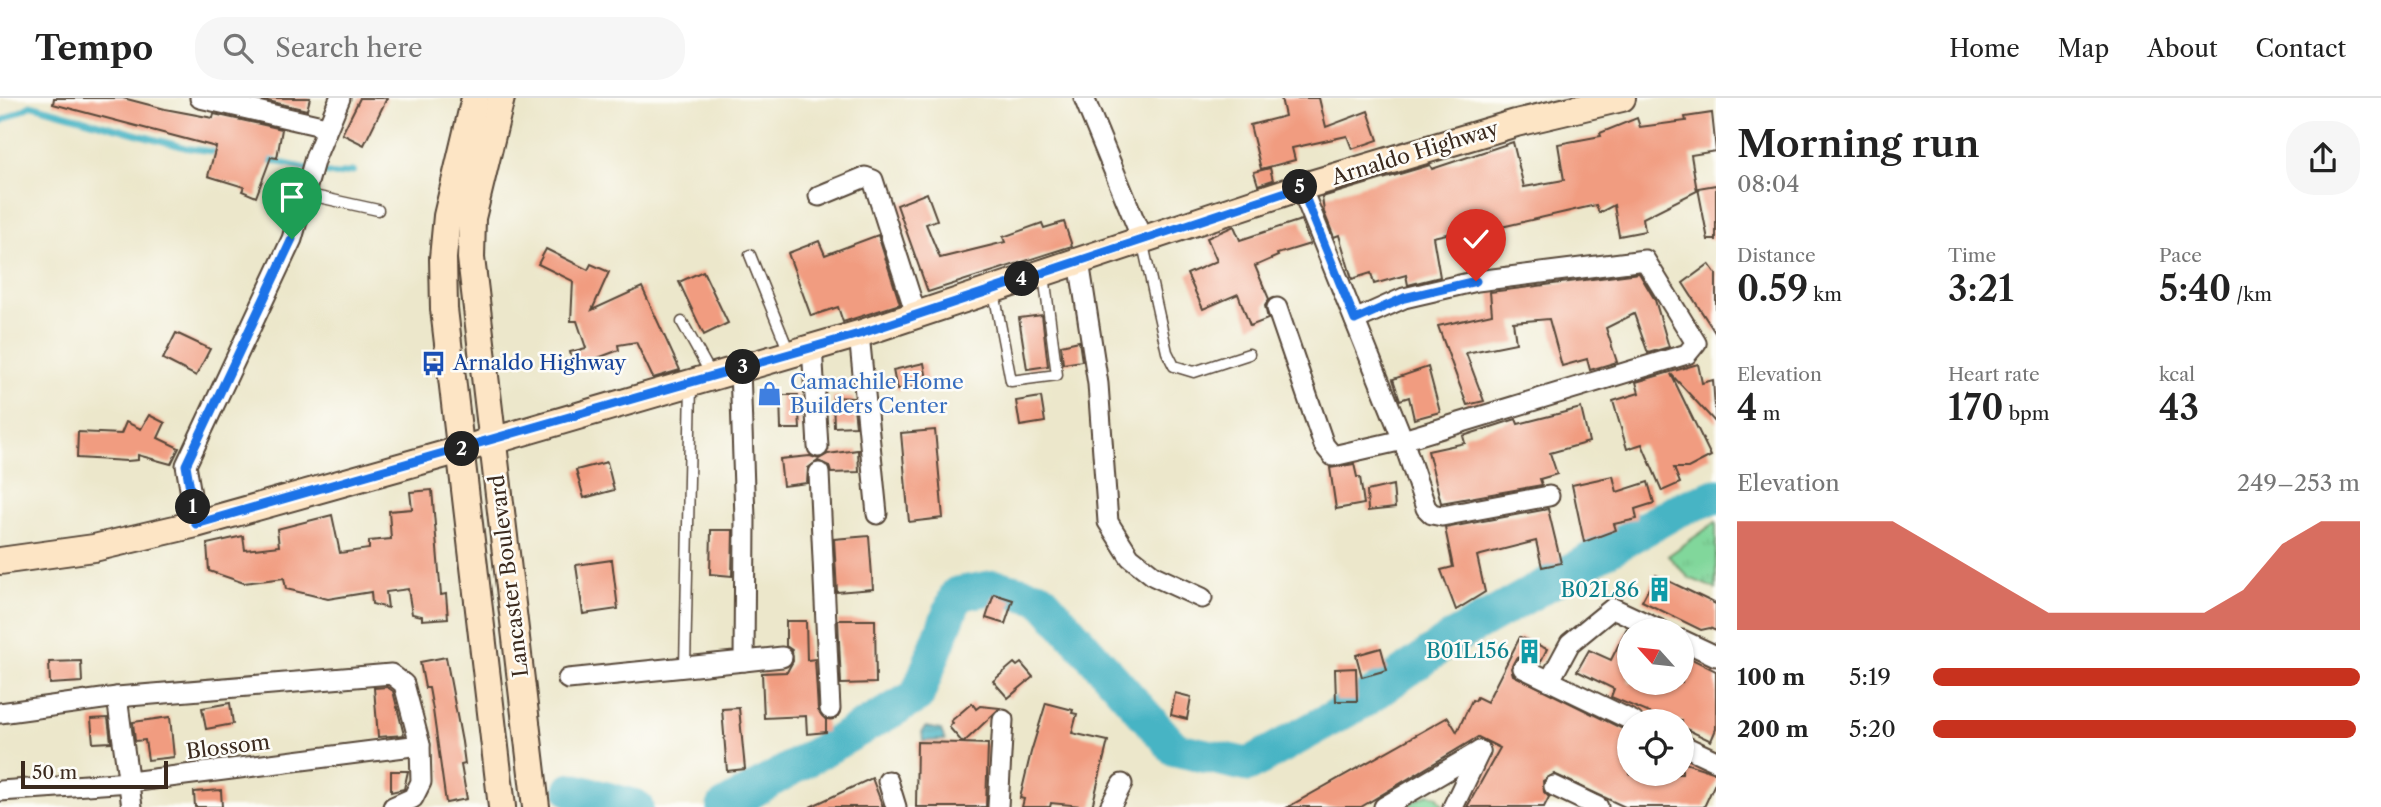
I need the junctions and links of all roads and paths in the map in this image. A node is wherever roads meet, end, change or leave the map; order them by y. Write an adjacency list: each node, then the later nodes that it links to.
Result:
1 (200, 98): 7 (street)
2 (340, 98): 7 (street)
3 (475, 98): 29 (main road, Lancaster Boulevard)
4 (501, 98): 27 (main road, Lancaster Boulevard)
5 (1084, 98): 12 (street)
6 (1615, 100): 8 (main road, Arnaldo Highway)
7 (326, 127): 9 (street)
8 (1301, 187): 12 (main road, Arnaldo Highway); 19 (street)
9 (305, 194): 11 (lane); 33 (street)
10 (819, 196): 18 (street)
11 (378, 210)
12 (1142, 239): 14 (main road, Arnaldo Highway); 23 (lane)
13 (750, 254): 22 (lane)
14 (1079, 261): 15 (main road, Arnaldo Highway); 35 (street)
15 (1044, 273): 16 (main road, Arnaldo Highway); 16 (lane)
16 (994, 288): 18 (main road, Arnaldo Highway)
17 (1277, 308): 26 (street)
18 (916, 314): 21 (main road, Arnaldo Highway)
19 (1355, 320): 26 (street); 26 (street)
20 (682, 322): 25 (lane)
21 (859, 334): 22 (main road, Arnaldo Highway); 32 (street)
22 (800, 349): 24 (main road, Arnaldo Highway); 28 (street)
23 (1249, 354)
24 (740, 368): 25 (main road, Arnaldo Highway); 40 (street)
25 (702, 379): 27 (main road, Arnaldo Highway); 41 (lane)
26 (1403, 440): 31 (street)
27 (492, 441): 29 (main road, Arnaldo Highway); 61 (main road, Lancaster Boulevard)
28 (818, 447)
29 (459, 450): 33 (main road, Arnaldo Highway); 60 (main road, Lancaster Boulevard)
30 (819, 473): 46 (street)
31 (1549, 496)
32 (877, 514)
33 (196, 524): 34 (main road, Arnaldo Highway)
34 (0, 561)
35 (1202, 598)
36 (1634, 618): 44 (street)
37 (1694, 646): 38 (street)
38 (1716, 656)
39 (782, 657): 40 (street)
40 (744, 661): 41 (street)
41 (685, 667): 43 (street)
42 (1523, 668): 44 (street)
43 (568, 679)
44 (1550, 681): 48 (street)
45 (117, 697): 47 (street); 50 (street); 54 (street)
46 (830, 709)
47 (0, 713)
48 (1617, 713)
49 (1003, 720): 63 (street)
50 (420, 745): 54 (street, Blossom); 59 (street)
51 (1694, 751): 52 (street)
52 (1716, 761)
53 (888, 781): 62 (street)
54 (130, 782): 56 (street, Blossom); 58 (street)
55 (1122, 784): 64 (street)
56 (0, 791)
57 (1562, 796): 67 (street)
58 (132, 807)
59 (393, 807)
60 (502, 807)
61 (536, 807)
62 (896, 807)
63 (998, 807)
64 (1110, 807)
65 (1384, 807): 66 (street)
66 (1453, 807)
67 (1598, 807)

